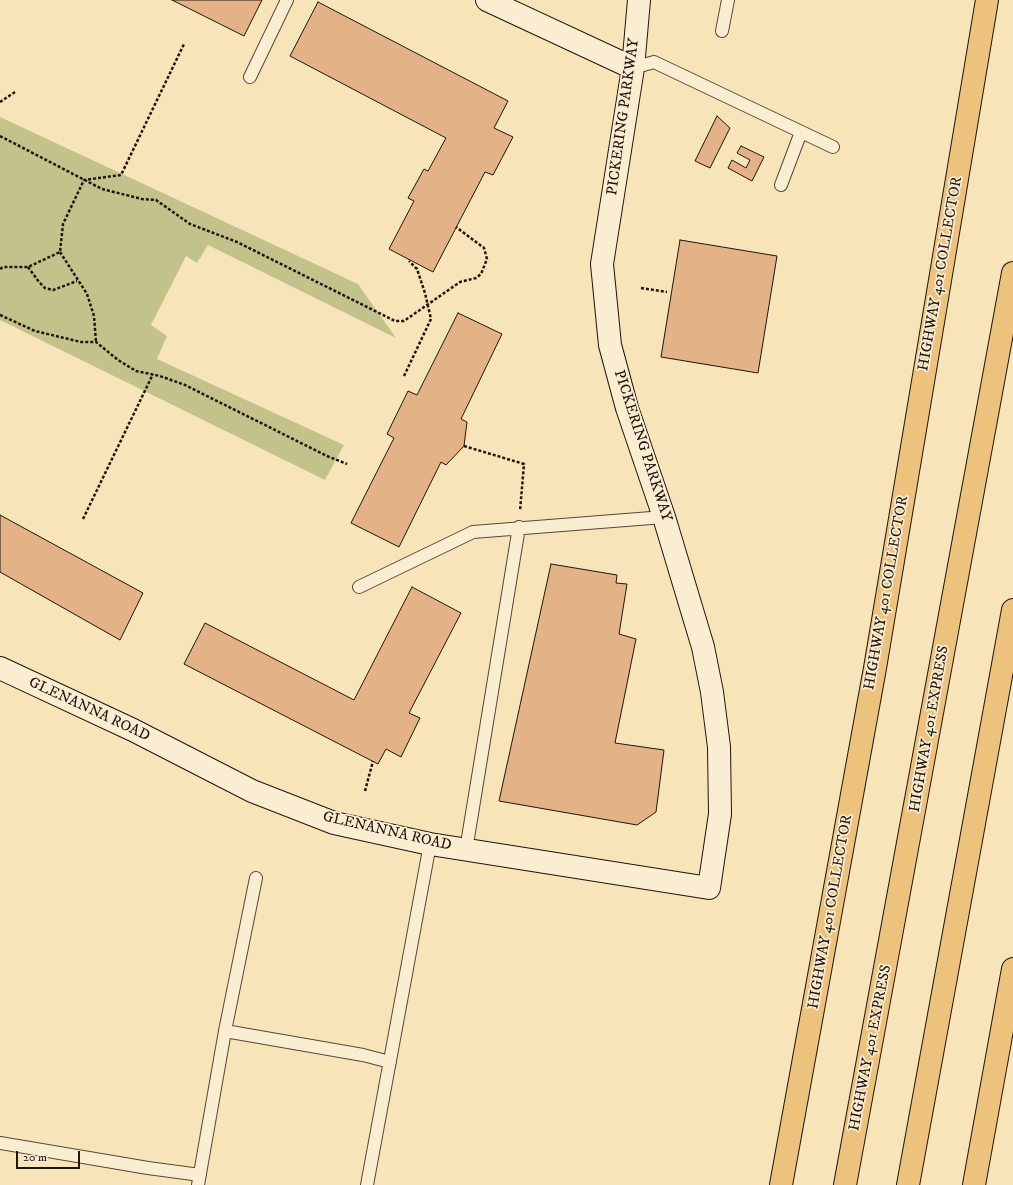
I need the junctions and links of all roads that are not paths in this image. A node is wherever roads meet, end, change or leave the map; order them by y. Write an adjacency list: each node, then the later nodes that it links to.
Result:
1 (287, 0): 8 (lane)
2 (487, 0): 7 (street)
3 (639, 0): 7 (street, PICKERING PARKWAY)
4 (728, 0): 6 (lane)
5 (987, 0): 28 (highway, HIGHWAY 401 COLLECTOR)
6 (722, 31)
7 (633, 68): 9 (lane); 13 (street, PICKERING PARKWAY)
8 (250, 77)
9 (801, 132): 10 (lane); 11 (lane)
10 (833, 147)
11 (781, 185)
12 (1013, 273): 29 (highway, HIGHWAY 401 EXPRESS)
13 (664, 517): 14 (lane); 21 (street, PICKERING PARKWAY)
14 (519, 527): 15 (lane); 19 (lane)
15 (359, 587)
16 (1013, 610): 30 (highway)
17 (0, 668): 18 (street, GLENANNA ROAD)
18 (430, 844): 19 (street, GLENANNA ROAD); 24 (lane)
19 (466, 850): 21 (street, GLENANNA ROAD)
20 (256, 878): 23 (lane)
21 (709, 888)
22 (1013, 969): 31 (highway)
23 (225, 1031): 24 (lane); 26 (lane)
24 (390, 1062): 27 (lane)
25 (0, 1143): 26 (lane)
26 (199, 1180)
27 (367, 1185)
28 (781, 1185)
29 (845, 1185)
30 (908, 1185)
31 (974, 1185)

